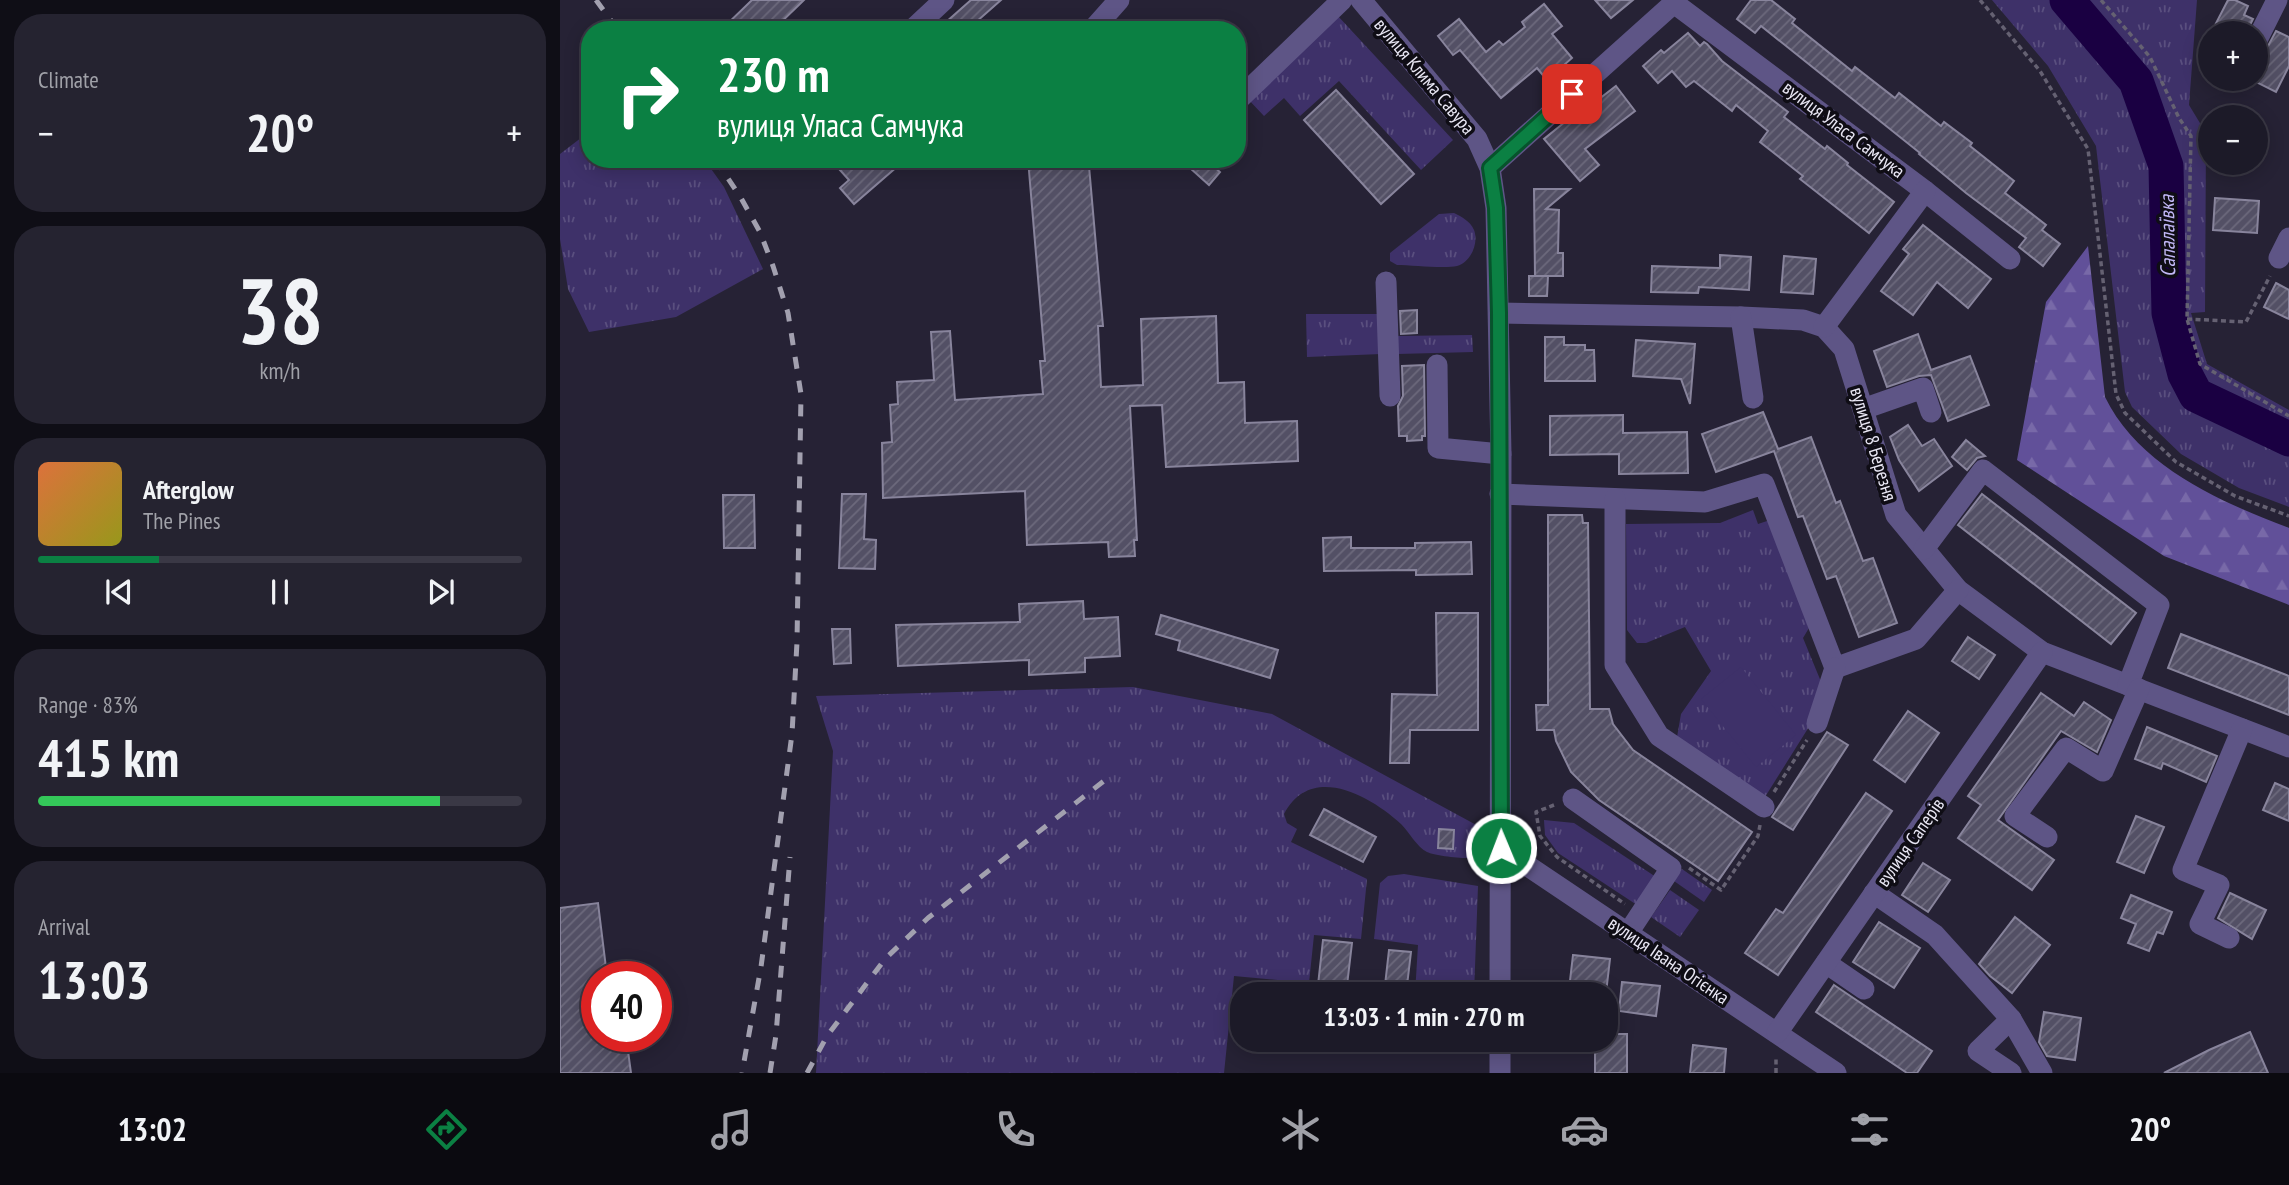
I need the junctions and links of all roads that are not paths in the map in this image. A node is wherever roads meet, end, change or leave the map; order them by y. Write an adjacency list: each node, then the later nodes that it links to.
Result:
1 (944, 0): 7 (street)
2 (1119, 0): 8 (street)
3 (1342, 0): 10 (street)
4 (1361, 0): 11 (street, вулиця Клима Савура)
5 (1673, 1): 11 (street, вулиця Уласа Самчука); 12 (street, вулиця Уласа Самчука)
6 (2281, 3): 9 (street)
7 (922, 21)
8 (1100, 21)
9 (2268, 23)
10 (1246, 92)
11 (1490, 168): 17 (street, вулиця Клима Савура)
12 (1926, 191): 15 (street, вулиця Уласа Самчука); 19 (street)
13 (2289, 239): 14 (street)
14 (2278, 258)
15 (2010, 259)
16 (1386, 282): 21 (street)
17 (1499, 313): 18 (street); 25 (street, вулиця Клима Савура)
18 (1741, 317): 19 (street); 22 (street)
19 (1824, 327): 23 (street, вулиця 8 Березня)
20 (1437, 365): 25 (street)
21 (1390, 396)
22 (1753, 398)
23 (1863, 409): 24 (street); 28 (street, вулиця 8 Березня)
24 (1931, 412)
25 (1501, 454): 26 (street, вулиця Клима Савура)
26 (1500, 494): 27 (street); 39 (street, вулиця Клима Савура)
27 (1615, 499): 31 (street); 37 (street)
28 (1924, 549): 29 (street, вулиця 8 Березня); 32 (street)
29 (1958, 590): 30 (street, вулиця 8 Березня); 31 (street)
30 (2042, 652): 32 (street, вулиця 8 Березня); 40 (street, вулиця Саперів)
31 (1835, 668): 33 (street)
32 (2134, 687): 34 (street, вулиця 8 Березня); 38 (street)
33 (1817, 723)
34 (2242, 729): 35 (street, вулиця 8 Березня); 42 (street)
35 (2289, 747)
36 (1573, 799): 41 (street)
37 (1764, 807)
38 (2047, 837)
39 (1501, 848): 41 (street, вулиця Івана Огієнка); 44 (street, вулиця Клима Савура)
40 (1874, 893): 43 (street, вулиця Саперів); 46 (street)
41 (1628, 933): 47 (street, вулиця Івана Огієнка)
42 (2230, 938)
43 (1826, 963): 45 (street); 47 (street, вулиця Саперів)
44 (1500, 982)
45 (1864, 989)
46 (2011, 1018): 49 (street); 52 (street)
47 (1777, 1033): 51 (street, вулиця Івана Огієнка)
48 (1500, 1052): 50 (street)
49 (1998, 1069)
50 (1500, 1073)
51 (1836, 1073)
52 (2042, 1073)

